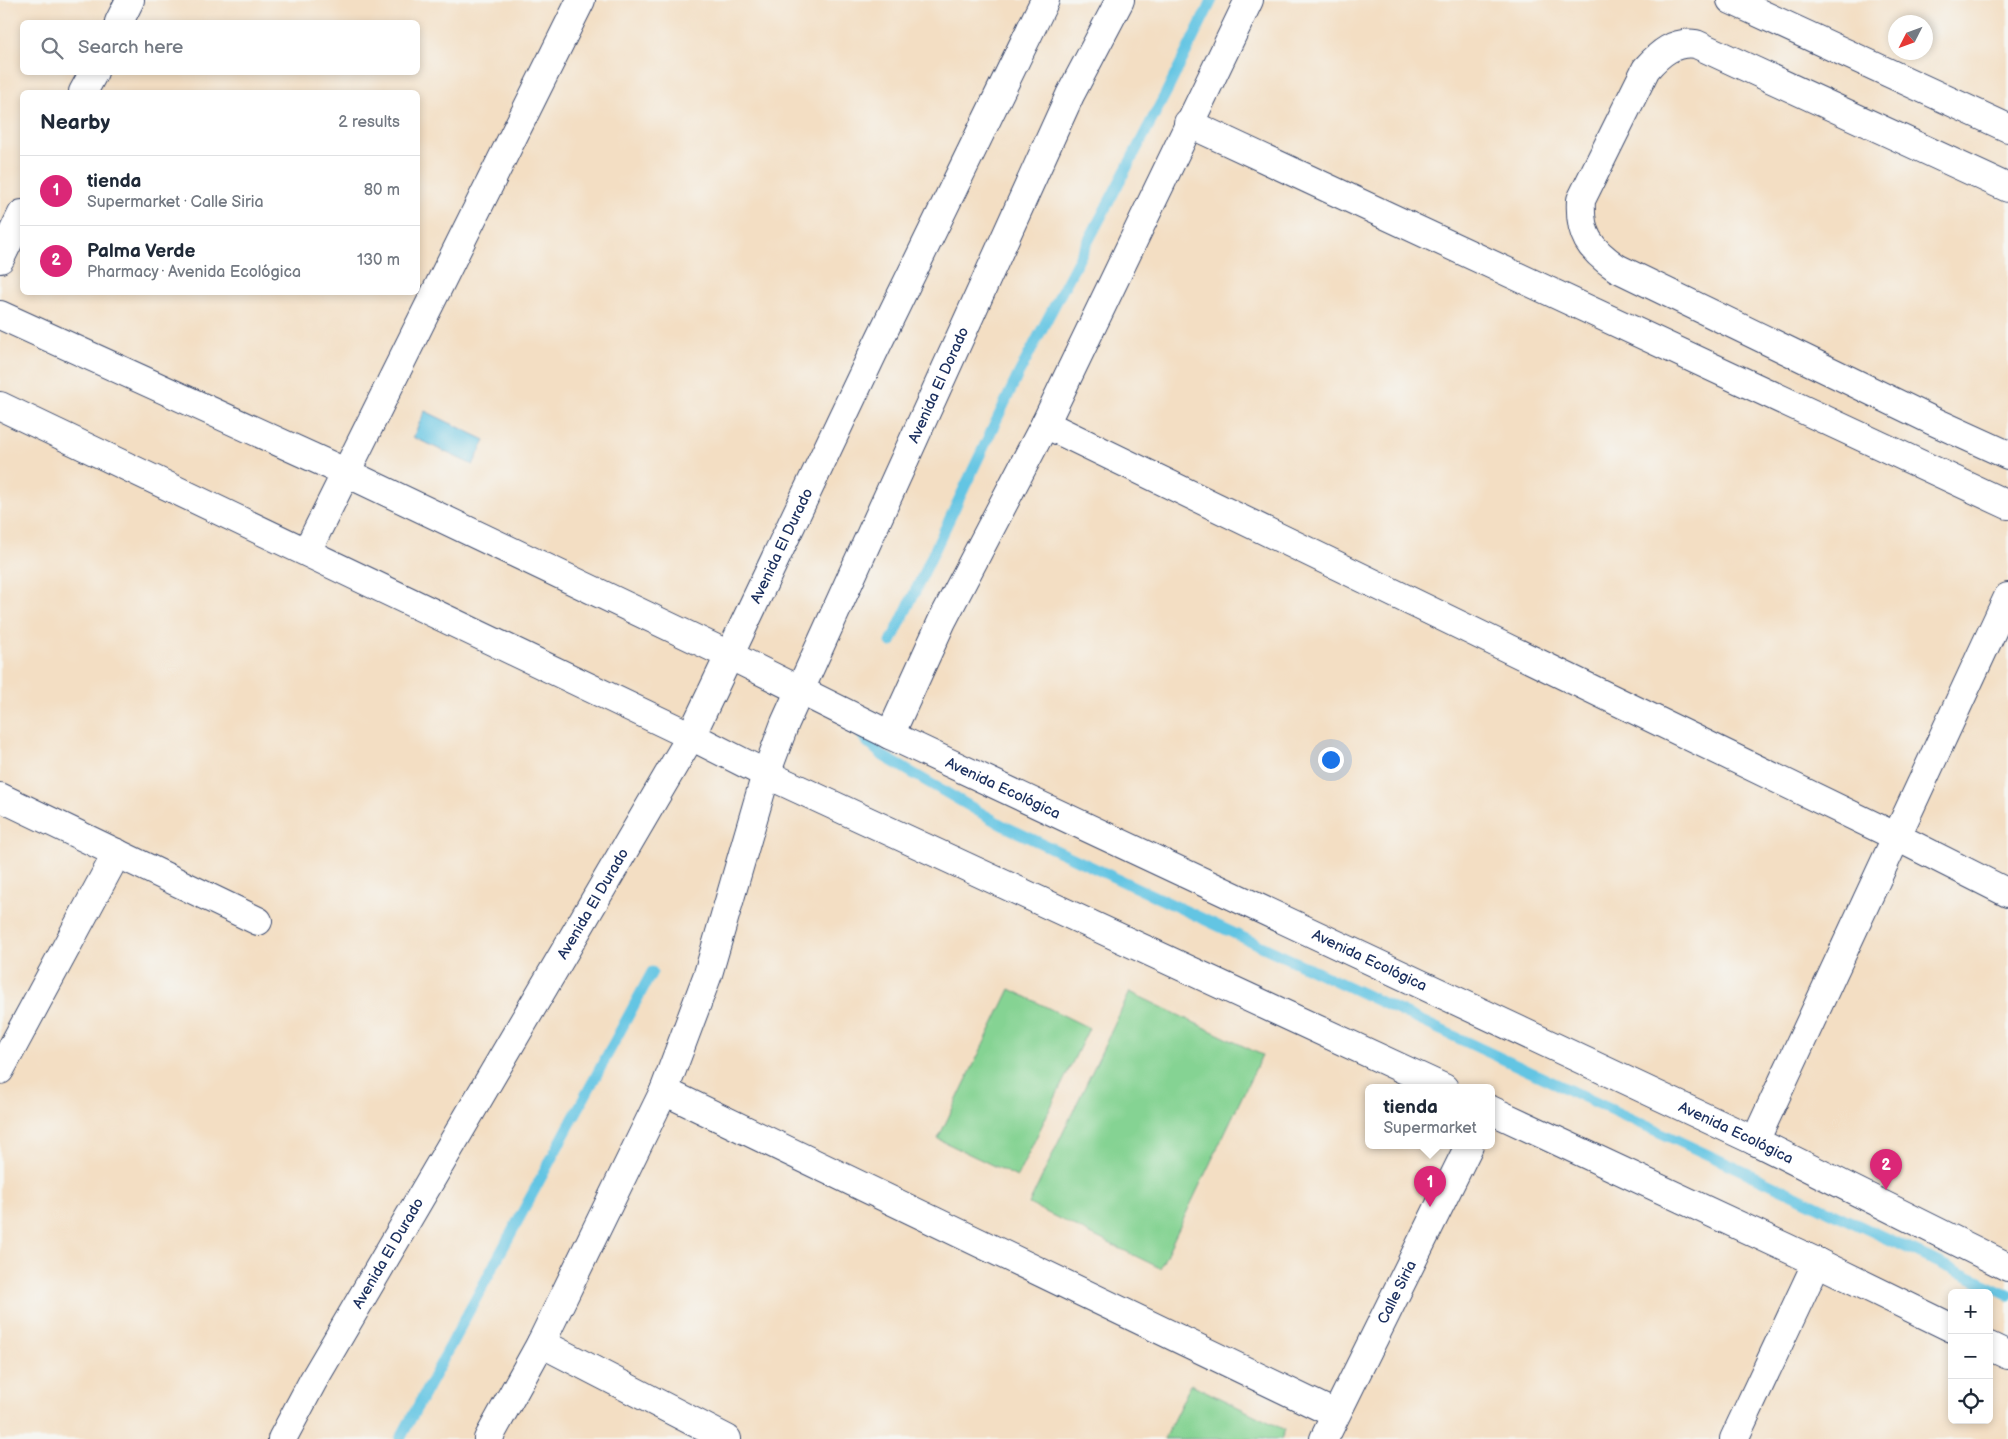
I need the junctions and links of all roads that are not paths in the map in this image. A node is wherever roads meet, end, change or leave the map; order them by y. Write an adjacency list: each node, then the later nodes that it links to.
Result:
1 (130, 0): 7 (street)
2 (581, 0): 19 (street)
3 (1045, 0): 23 (street, Avenida El Durado)
4 (1120, 0): 24 (street, Avenida El Dorado)
5 (1249, 0): 10 (street)
6 (1731, 0): 11 (street)
7 (120, 20)
8 (92, 75): 9 (street)
9 (85, 90)
10 (1188, 123): 17 (street); 20 (street)
11 (2008, 128)
12 (2008, 188): 18 (street)
13 (20, 218): 14 (street)
14 (0, 259)
15 (0, 315): 19 (street, Avenida Ecológica)
16 (0, 406): 21 (street)
17 (1045, 424): 25 (street); 29 (street)
18 (2008, 455)
19 (347, 473): 21 (street); 23 (street, Avenida Ecológica)
20 (2008, 505)
21 (307, 551): 26 (street)
22 (2008, 598): 29 (street)
23 (730, 656): 24 (street, Avenida Ecológica); 26 (street, Avenida El Durado)
24 (799, 691): 25 (street, Avenida Ecológica); 27 (street, Avenida El Dorado)
25 (890, 735): 37 (street, Avenida Ecológica)
26 (691, 736): 27 (street); 46 (street, Avenida El Durado)
27 (766, 774): 34 (street); 35 (street)
28 (0, 797): 30 (street)
29 (1897, 837): 31 (street); 37 (street)
30 (117, 853): 32 (street); 33 (street)
31 (2008, 894)
32 (258, 921)
33 (0, 1070)
34 (1435, 1084)
35 (664, 1091): 42 (street); 45 (street)
36 (1495, 1112): 39 (street)
37 (1755, 1141): 40 (street, Avenida Ecológica)
38 (1468, 1149): 45 (street, Calle Siria)
39 (1817, 1262): 41 (street); 50 (street)
40 (2008, 1267)
41 (1948, 1326)
42 (541, 1343): 47 (street); 48 (street)
43 (1993, 1348): 44 (street)
44 (2008, 1355)
45 (1335, 1414): 49 (street, Calle Siria)
46 (282, 1439)
47 (488, 1439)
48 (727, 1439)
49 (1324, 1439)
50 (1734, 1439)

